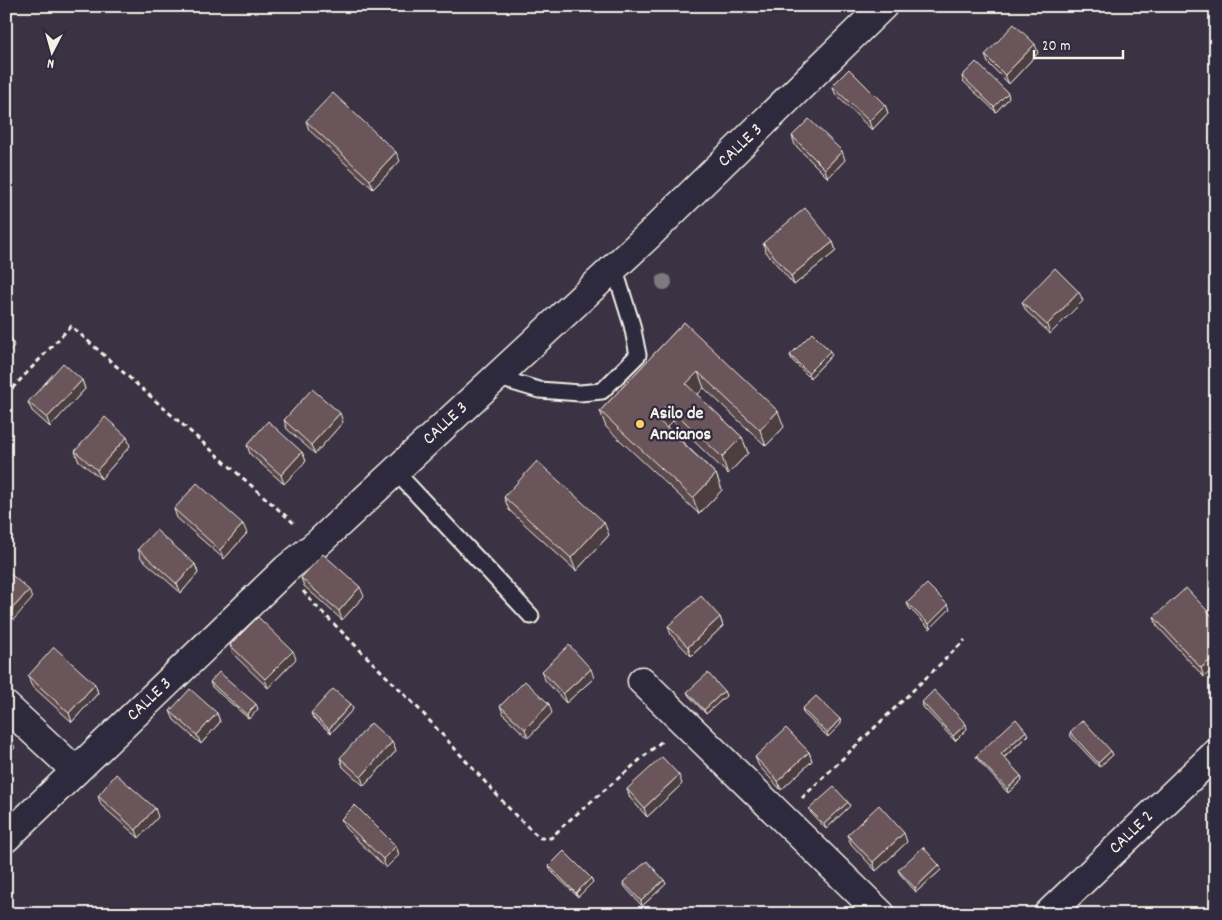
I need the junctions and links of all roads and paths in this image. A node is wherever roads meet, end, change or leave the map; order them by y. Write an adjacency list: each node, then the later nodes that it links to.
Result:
1 (883, 6): 2 (street, CALLE 3)
2 (614, 267): 3 (street, CALLE 3); 3 (lane)
3 (496, 377): 5 (street, CALLE 3)
4 (6, 395): 6 (path)
5 (395, 471): 6 (street, CALLE 3); 8 (lane)
6 (317, 544): 7 (street, CALLE 3)
7 (286, 569): 12 (path); 14 (street, CALLE 3)
8 (531, 616)
9 (965, 640): 15 (path)
10 (642, 681): 12 (street)
11 (6, 706): 14 (street)
12 (684, 722): 15 (street)
13 (1216, 753): 18 (street, CALLE 2)
14 (76, 771): 16 (street, CALLE 3)
15 (782, 817): 17 (street)
16 (6, 838)
17 (881, 914)
18 (1048, 914)

